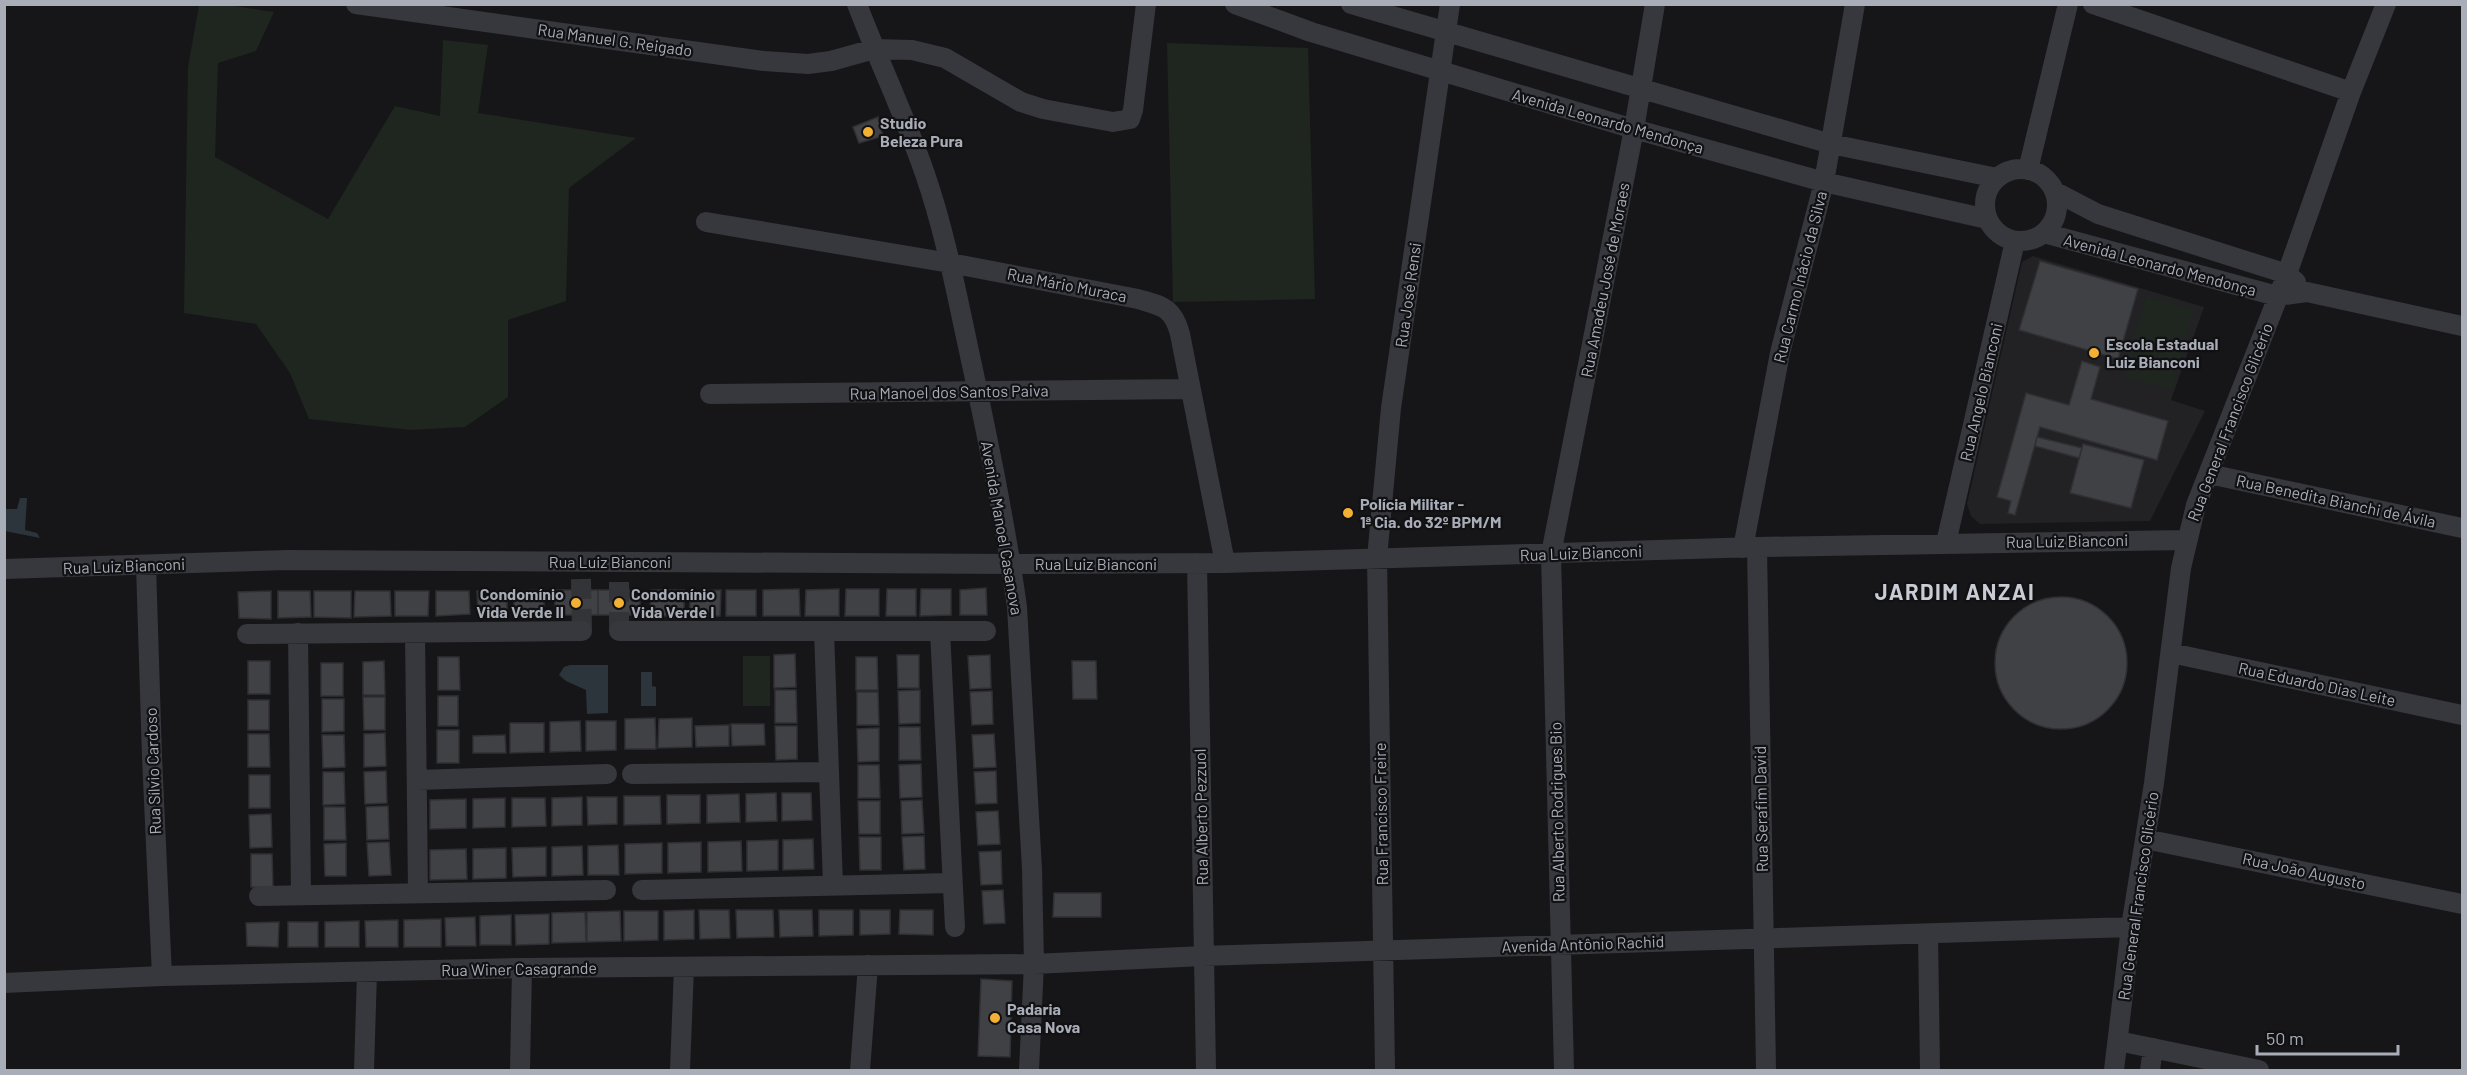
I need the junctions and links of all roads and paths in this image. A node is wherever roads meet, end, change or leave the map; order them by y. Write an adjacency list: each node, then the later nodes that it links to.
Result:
1 (356, 4): 13 (street, Rua Manuel G. Reigado)
2 (857, 4): 13 (street, Avenida Manoel Casanova)
3 (1146, 4): 13 (street, Rua Manuel G. Reigado)
4 (1235, 4): 14 (street, Avenida Leonardo Mendonça)
5 (1351, 4): 12 (street)
6 (1450, 4): 12 (street, Rua José Rensi)
7 (1655, 4): 15 (street, Rua Amadeu José de Moraes)
8 (1855, 4): 18 (street, Rua Carmo Inácio da Silva)
9 (2068, 4): 19 (street)
10 (2093, 4): 16 (street)
11 (2386, 4): 16 (street, Rua General Francisco Glicério)
12 (1445, 32): 14 (street, Rua José Rensi); 15 (street)
13 (874, 49): 27 (street, Avenida Manoel Casanova)
14 (1441, 71): 17 (street, Avenida Leonardo Mendonça); 41 (street, Rua José Rensi)
15 (1641, 90): 17 (street, Rua Amadeu José de Moraes); 18 (street)
16 (2351, 92): 28 (street, Rua General Francisco Glicério)
17 (1634, 129): 21 (street, Avenida Leonardo Mendonça); 40 (street, Rua Amadeu José de Moraes)
18 (1831, 144): 20 (street); 21 (street, Rua Carmo Inácio da Silva)
19 (2028, 170): 20 (street); 22 (street)
20 (1997, 178): 23 (street)
21 (1824, 182): 23 (street, Avenida Leonardo Mendonça); 39 (street, Rua Carmo Inácio da Silva)
22 (2054, 191): 25 (street); 28 (street, Avenida Leonardo Mendonça)
23 (1987, 219): 26 (street)
24 (706, 222): 27 (street, Rua Mário Muraca)
25 (2044, 233): 26 (street); 30 (street, Avenida Leonardo Mendonça)
26 (2015, 241): 38 (street, Rua Angelo Bianconi)
27 (950, 263): 32 (street, Rua Mário Muraca); 33 (street, Avenida Manoel Casanova)
28 (2287, 274): 29 (street); 30 (street, Rua General Francisco Glicério)
29 (2307, 292): 30 (street); 31 (street)
30 (2277, 296): 35 (street, Rua General Francisco Glicério)
31 (2463, 326)
32 (1189, 389): 33 (street, Rua Manoel dos Santos Paiva); 43 (street, Rua Mário Muraca)
33 (978, 391): 34 (street, Rua Manoel dos Santos Paiva); 44 (street, Avenida Manoel Casanova)
34 (710, 394)
35 (2209, 474): 36 (street, Rua Benedita Bianchi de Ávila); 37 (street, Rua General Francisco Glicério)
36 (2463, 528)
37 (2187, 540): 38 (street, Rua Luiz Bianconi); 55 (street, Rua General Francisco Glicério)
38 (1946, 543): 39 (street, Rua Luiz Bianconi)
39 (1750, 548): 40 (street, Rua Luiz Bianconi); 73 (street, Rua Serafim David)
40 (1551, 554): 41 (street, Rua Luiz Bianconi); 74 (street, Rua Alberto Rodrigues Bio)
41 (1377, 558): 43 (street, Rua Luiz Bianconi); 75 (street, Rua Francisco Freire)
42 (1197, 563): 43 (street, Rua Luiz Bianconi); 44 (street, Rua Luiz Bianconi); 76 (street, Rua Alberto Pezzuol)
43 (1226, 563)
44 (1011, 564): 45 (street, Rua Luiz Bianconi); 77 (street, Avenida Manoel Casanova)
45 (146, 565): 46 (street, Rua Luiz Bianconi); 82 (street, Rua Sílvio Cardoso)
46 (4, 569)
47 (582, 631): 53 (street)
48 (619, 631): 49 (street)
49 (824, 631): 50 (street); 57 (street)
50 (940, 631): 51 (street); 62 (street)
51 (986, 631)
52 (298, 633): 53 (street); 54 (street); 67 (street)
53 (415, 633): 60 (street)
54 (247, 634)
55 (2171, 653): 56 (street, Rua Eduardo Dias Leite); 61 (street, Rua General Francisco Glicério)
56 (2463, 715)
57 (829, 772): 59 (street); 63 (street)
58 (607, 774): 60 (street)
59 (632, 774)
60 (417, 780): 66 (street)
61 (2145, 838): 69 (street, Rua João Augusto); 71 (street, Rua General Francisco Glicério)
62 (952, 883): 63 (street); 70 (street)
63 (833, 885): 65 (street)
64 (606, 890): 66 (street)
65 (642, 890)
66 (418, 892): 67 (street)
67 (301, 895): 68 (street)
68 (259, 896)
69 (2463, 904)
70 (955, 927)
71 (2131, 927): 72 (street, Avenida Antônio Rachid); 84 (street, Rua General Francisco Glicério)
72 (1928, 934): 73 (street, Avenida Antônio Rachid); 95 (street)
73 (1764, 939): 74 (street, Avenida Antônio Rachid); 94 (street, Rua Serafim David)
74 (1560, 944): 75 (street, Avenida Antônio Rachid); 93 (street, Rua Alberto Rodrigues Bio)
75 (1383, 950): 76 (street, Avenida Antônio Rachid); 92 (street, Rua Francisco Freire)
76 (1203, 956): 77 (street, Avenida Antônio Rachid); 91 (street, Rua Alberto Pezzuol)
77 (1034, 964): 78 (street, Rua Winer Casagrande); 90 (street, Avenida Manoel Casanova)
78 (868, 965): 79 (street, Rua Winer Casagrande); 89 (street)
79 (684, 967): 80 (street, Rua Winer Casagrande); 88 (street)
80 (522, 968): 81 (street, Rua Winer Casagrande); 87 (street)
81 (367, 973): 82 (street, Rua Winer Casagrande); 86 (street)
82 (162, 976): 83 (street, Rua Winer Casagrande)
83 (4, 983)
84 (2118, 1041): 85 (street); 96 (street, Rua General Francisco Glicério)
85 (2153, 1048): 97 (street); 98 (street)
86 (364, 1071)
87 (520, 1071)
88 (680, 1071)
89 (860, 1071)
90 (1029, 1071)
91 (1206, 1071)
92 (1385, 1071)
93 (1564, 1071)
94 (1766, 1071)
95 (1930, 1071)
96 (2114, 1071)
97 (2150, 1071)
98 (2259, 1071)

